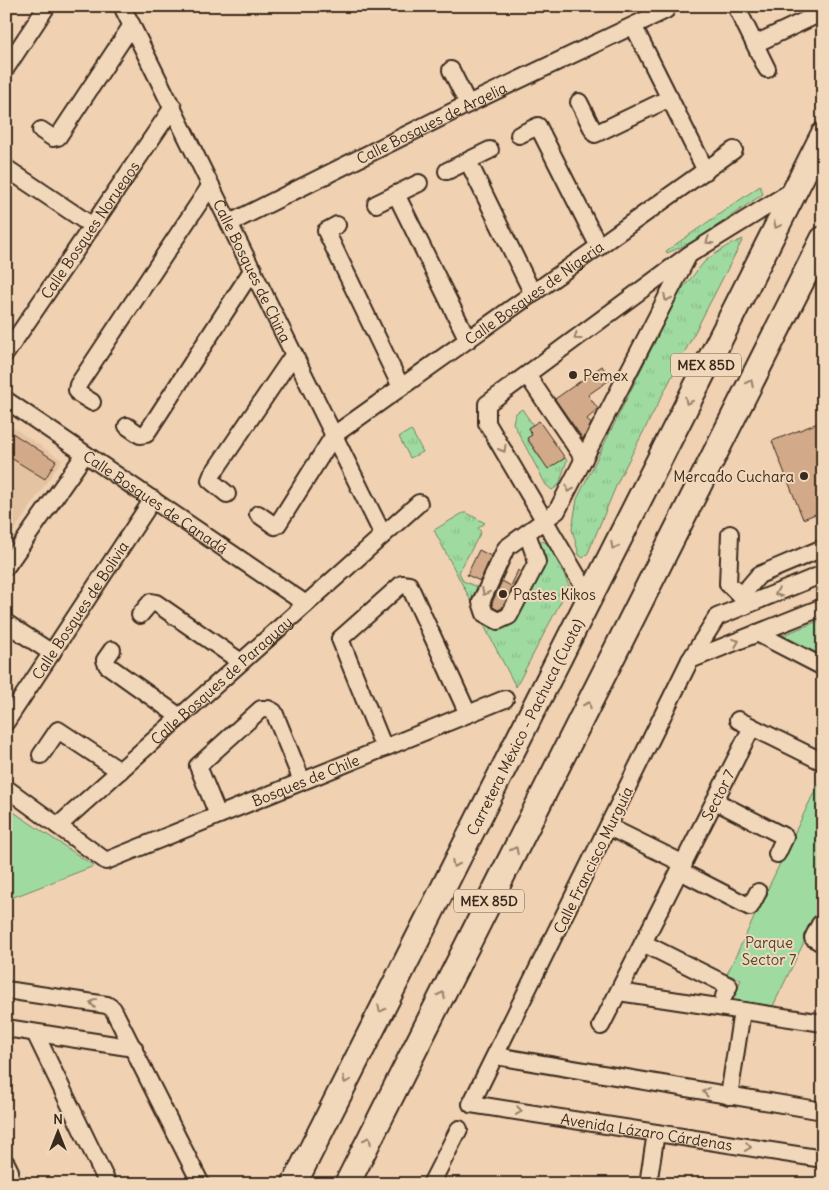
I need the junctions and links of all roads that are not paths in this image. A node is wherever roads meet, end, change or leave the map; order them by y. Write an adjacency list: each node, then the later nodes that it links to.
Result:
1 (47, 6): 9 (street)
2 (122, 6): 6 (street, Calle Bosques de China)
3 (736, 6): 8 (street)
4 (666, 10): 7 (street, Calle Bosques de Argelia)
5 (823, 12): 8 (street)
6 (132, 26): 15 (street, Calle Bosques de China); 16 (street)
7 (634, 27): 12 (street); 14 (street, Calle Bosques de Argelia)
8 (755, 44): 10 (street)
9 (6, 68)
10 (767, 68)
11 (450, 70): 14 (street)
12 (670, 98): 13 (street); 24 (street)
13 (579, 102)
14 (468, 104): 30 (street, Calle Bosques de Argelia)
15 (173, 107): 26 (street, Calle Bosques de China); 31 (street, Calle Bosques Noruegos)
16 (41, 130)
17 (519, 135): 34 (street)
18 (823, 135): 27 (highway, Carretera México - Pachuca (Cuota) / MEX 85D)
19 (490, 150): 21 (street)
20 (734, 150): 24 (street, Calle Bosques de Nigeria)
21 (468, 161): 23 (street); 38 (street)
22 (6, 168): 31 (street)
23 (447, 170)
24 (706, 171): 34 (street, Calle Bosques de Nigeria)
25 (419, 183): 28 (street)
26 (211, 185): 30 (street, Calle Bosques de China); 45 (street)
27 (796, 190): 35 (street, one-way to 35); 61 (highway, Carretera México - Pachuca (Cuota) / MEX 85D, one-way to 61)
28 (396, 194): 29 (street); 39 (street)
29 (376, 204)
30 (230, 222): 36 (street, Calle Bosques de China)
31 (91, 225): 40 (street, Calle Bosques Noruegos)
32 (337, 225): 43 (street)
33 (823, 238): 37 (highway, MEX 85D)
34 (599, 247): 38 (street, Calle Bosques de Nigeria)
35 (690, 254): 42 (street, one-way to 42); 49 (street, one-way to 49)
36 (253, 269): 41 (street, Calle Bosques de China); 46 (street)
37 (813, 271): 112 (highway, MEX 85D, one-way to 37)
38 (533, 294): 39 (street, Calle Bosques de Nigeria)
39 (468, 340): 43 (street, Calle Bosques de Nigeria)
40 (6, 353)
41 (294, 354): 47 (street, Calle Bosques de China); 50 (street)
42 (527, 375): 49 (street); 54 (street, one-way to 54)
43 (401, 387): 47 (street, Calle Bosques de Nigeria)
44 (6, 400): 48 (street, Calle Bosques de Canadá)
45 (92, 402)
46 (127, 426)
47 (334, 435): 53 (street); 57 (street, Calle Bosques de China)
48 (85, 454): 51 (street, Calle Bosques de Canadá); 59 (street)
49 (584, 459): 54 (street, one-way to 54)
50 (227, 494)
51 (153, 500): 63 (street, Calle Bosques de Canadá); 69 (street, Calle Bosques de Bolivia)
52 (419, 503): 57 (street, Calle Bosques de Paraguay)
53 (258, 514)
54 (544, 521): 55 (street); 61 (street)
55 (527, 533): 55 (street, one-way to 55)
56 (730, 534): 62 (street)
57 (383, 535): 63 (street, Calle Bosques de Paraguay)
58 (823, 548): 62 (street)
59 (6, 568)
60 (823, 574): 62 (street, one-way to 62)
61 (589, 596): 111 (highway, Carretera México - Pachuca (Cuota) / MEX 85D, one-way to 111)
62 (743, 601): 70 (street, Calle Francisco Murguía)
63 (306, 604): 71 (street, Calle Bosques de Paraguay)
64 (823, 607): 67 (street)
65 (140, 615): 71 (street)
66 (6, 623): 69 (street)
67 (756, 633): 70 (street, one-way to 67); 72 (street)
68 (112, 650): 75 (street)
69 (52, 653): 76 (street, Calle Bosques de Bolivia)
70 (690, 660): 86 (street, Calle Francisco Murguía)
71 (241, 662): 75 (street, Calle Bosques de Paraguay)
72 (823, 667)
73 (505, 699): 74 (street, Bosques de Chile)
74 (468, 714): 77 (street, Bosques de Chile); 77 (street)
75 (180, 717): 80 (street, Calle Bosques de Paraguay)
76 (6, 722)
77 (384, 748): 81 (street, Bosques de Chile)
78 (41, 755): 80 (street)
79 (823, 762): 83 (street, Sector 7)
80 (120, 771): 85 (street, Calle Bosques de Paraguay)
81 (302, 781): 84 (street, Bosques de Chile); 84 (street)
82 (6, 788): 85 (street)
83 (715, 801): 87 (street); 88 (street, Sector 7)
84 (218, 816): 85 (street, Bosques de Chile)
85 (58, 826)
86 (609, 827): 88 (street); 102 (street, Calle Francisco Murguía)
87 (777, 854)
88 (682, 867): 89 (street); 91 (street, Sector 7)
89 (758, 892)
90 (820, 924): 92 (street)
91 (644, 943): 94 (street, Sector 7); 95 (street)
92 (823, 944)
93 (6, 990): 101 (street, one-way to 93)
94 (619, 992): 96 (street); 98 (street, Sector 7)
95 (724, 996)
96 (742, 1011): 97 (street); 103 (street)
97 (823, 1023)
98 (601, 1026)
99 (6, 1028): 100 (street)
100 (35, 1033): 101 (street); 109 (street)
101 (134, 1048): 110 (street)
102 (496, 1056): 103 (street, one-way to 102); 104 (street, Calle Francisco Murguía)
103 (729, 1096): 105 (street)
104 (470, 1104): 107 (street, Avenida Lázaro Cárdenas, one-way to 107)
105 (823, 1111)
106 (459, 1129): 113 (street)
107 (656, 1133): 108 (street, Avenida Lázaro Cárdenas, one-way to 108); 114 (street)
108 (823, 1159)
109 (108, 1184)
110 (201, 1184)
111 (294, 1184)
112 (346, 1184)
113 (431, 1184)
114 (648, 1184)

